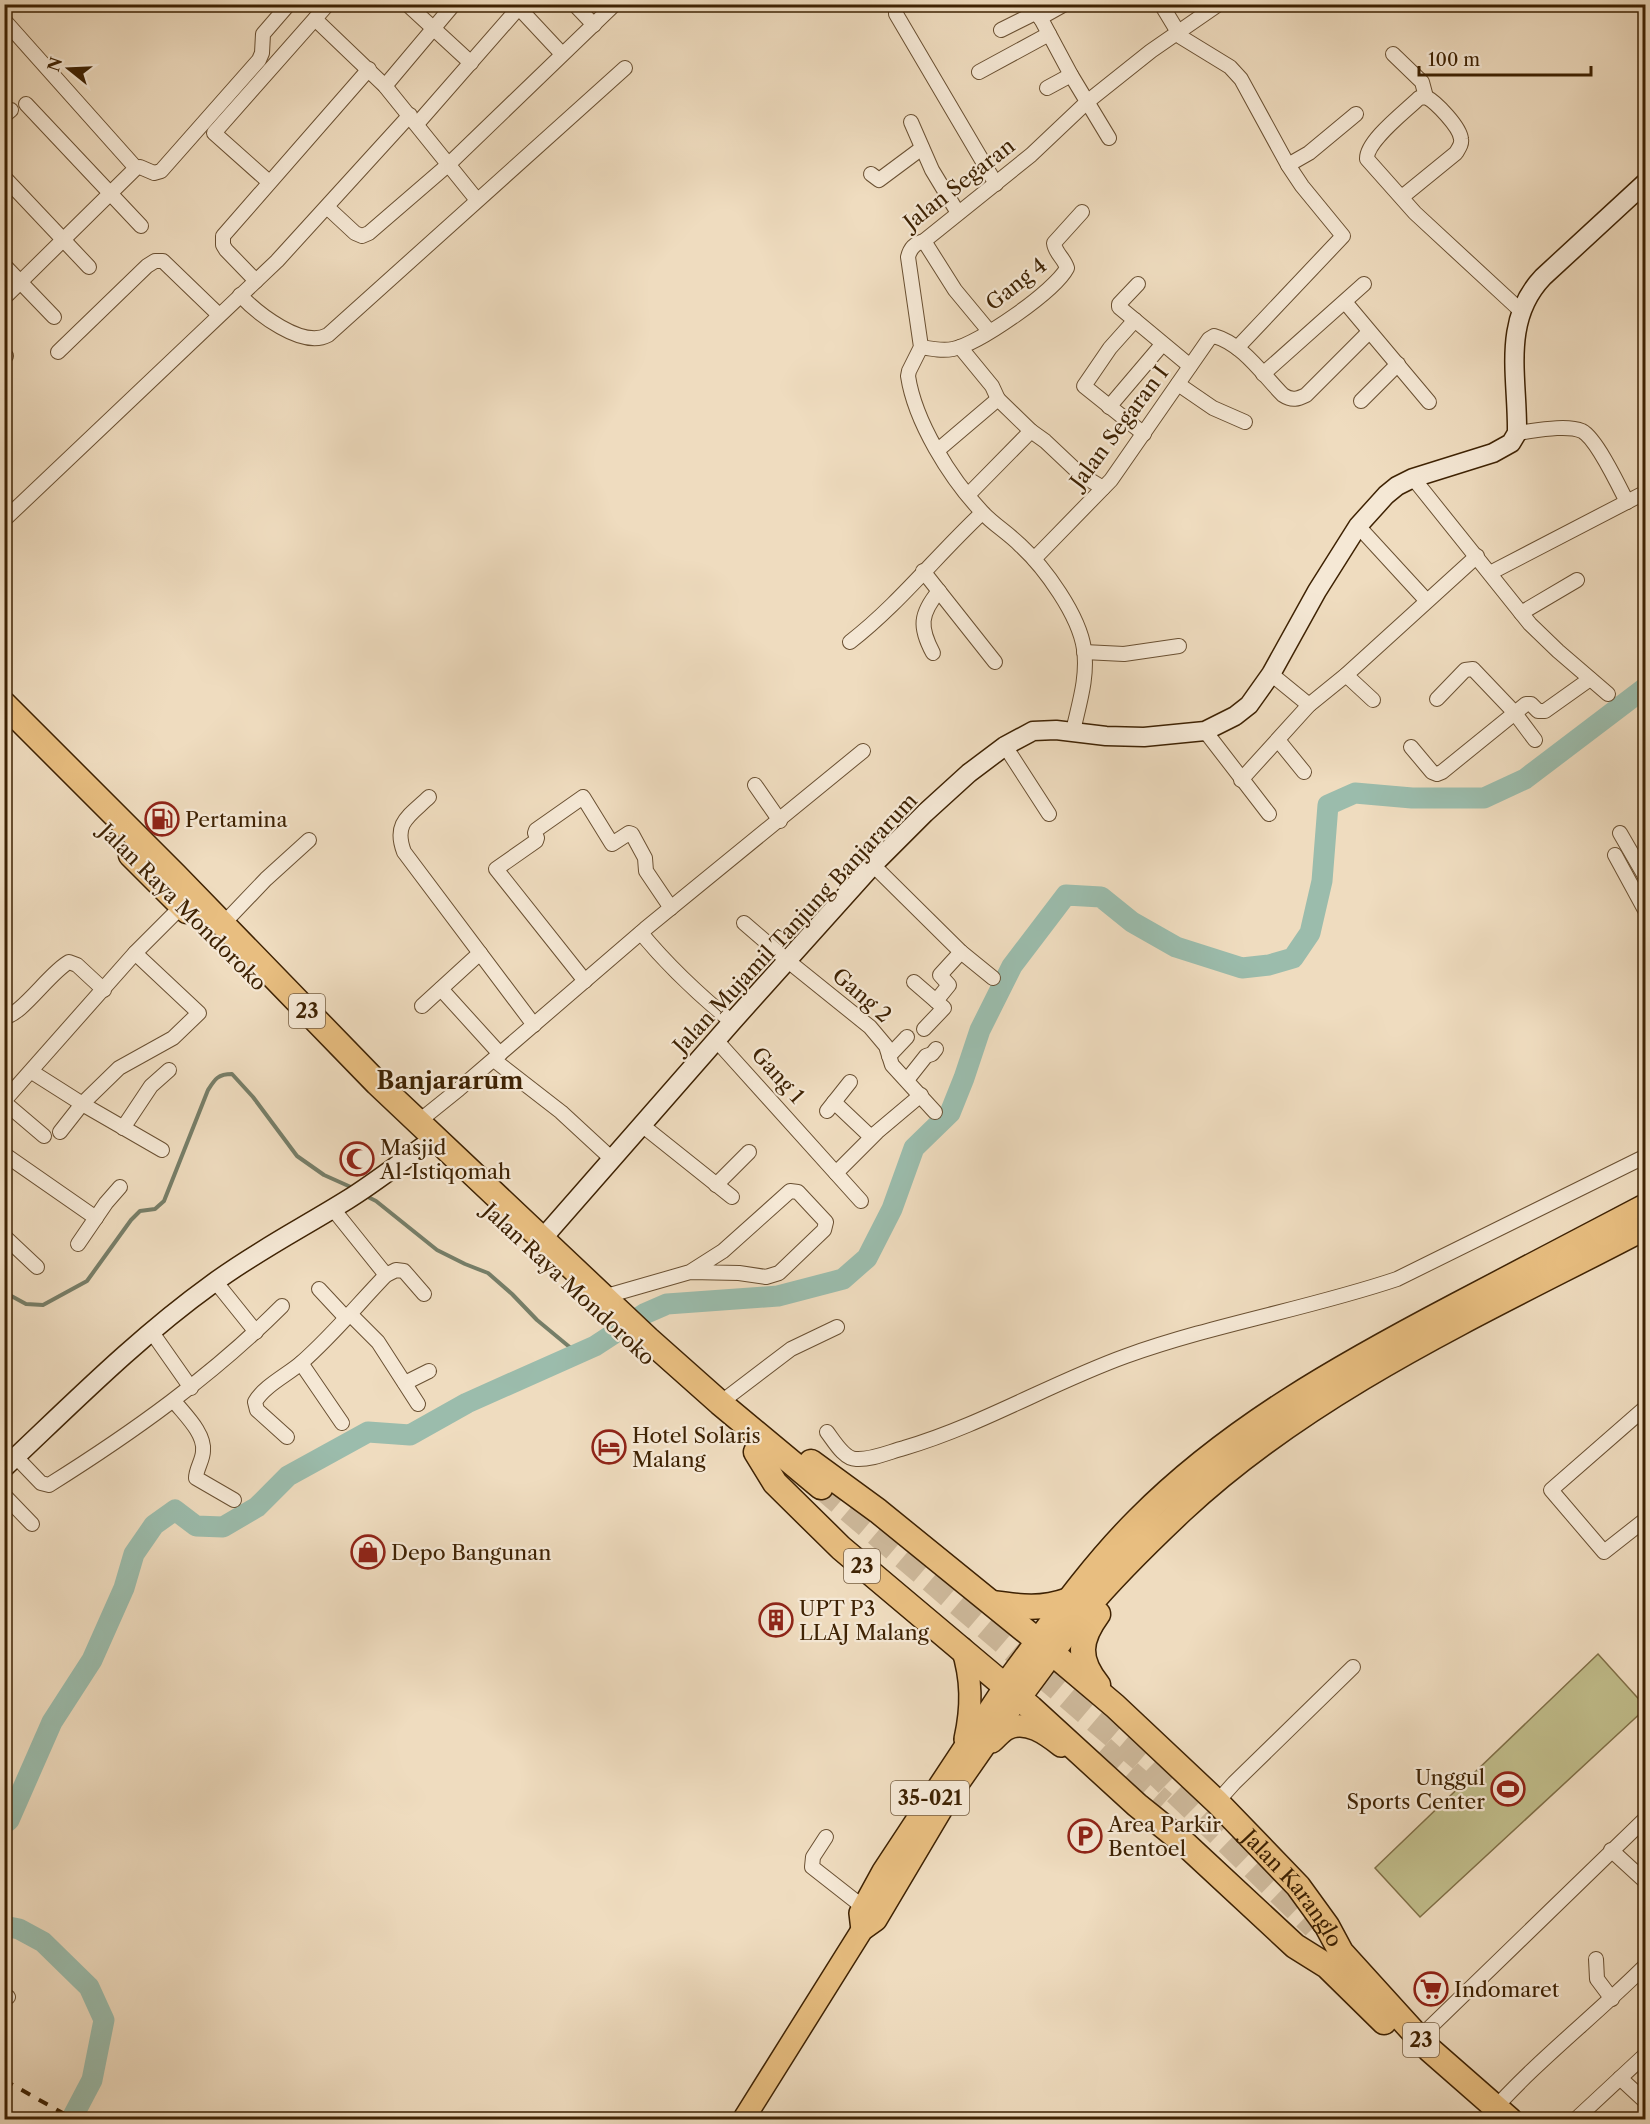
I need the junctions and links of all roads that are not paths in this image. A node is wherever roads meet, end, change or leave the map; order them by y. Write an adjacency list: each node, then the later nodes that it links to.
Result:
1 (289, 4): 35 (street)
2 (328, 4): 13 (street)
3 (407, 4): 16 (street)
4 (454, 4): 16 (street)
5 (574, 4): 15 (street)
6 (615, 4): 15 (street)
7 (896, 4): 46 (street)
8 (1065, 4): 12 (street)
9 (1161, 4): 18 (street)
10 (1219, 4): 18 (street, Jalan Segaran)
11 (520, 6): 20 (street); 22 (street)
12 (1037, 12): 17 (street); 19 (street)
13 (315, 19): 24 (street); 36 (street)
14 (4, 20): 41 (street)
15 (594, 25): 20 (street)
16 (432, 28): 22 (street); 27 (street)
17 (1000, 30)
18 (1177, 33): 30 (street, Jalan Segaran); 40 (street)
19 (1049, 34): 25 (street); 26 (street)
20 (562, 54): 39 (street)
21 (1393, 54): 29 (street)
22 (471, 63): 33 (street)
23 (624, 68): 48 (street)
24 (369, 69): 27 (street); 44 (street)
25 (979, 72)
26 (1071, 75): 28 (street); 30 (street)
27 (385, 86): 33 (street)
28 (1047, 88)
29 (1426, 97): 49 (street); 49 (street)
30 (1087, 102): 37 (street); 46 (street, Jalan Segaran)
31 (26, 104): 47 (street)
32 (1356, 114): 40 (street)
33 (413, 119): 39 (street); 50 (street)
34 (911, 122): 38 (street)
35 (203, 123): 36 (street); 41 (street)
36 (214, 134): 44 (street)
37 (1109, 138)
38 (921, 148): 42 (street); 52 (street)
39 (448, 164): 48 (street); 50 (street)
40 (1288, 165): 74 (street)
41 (136, 168): 47 (street)
42 (871, 174)
43 (4, 177): 54 (street)
44 (269, 182): 58 (street)
45 (1646, 182): 65 (street)
46 (996, 184): 52 (street, Jalan Segaran)
47 (111, 194): 53 (street); 54 (street)
48 (477, 200): 62 (street)
49 (1409, 205): 65 (street)
50 (327, 207): 58 (street)
51 (1082, 212): 69 (street, Gang 4)
52 (958, 213): 55 (street, Jalan Segaran)
53 (141, 226)
54 (64, 241): 57 (street); 59 (street)
55 (924, 241): 69 (street); 71 (street, Jalan Segaran)
56 (4, 265): 59 (street)
57 (89, 267)
58 (256, 281): 62 (street)
59 (21, 282): 63 (street); 67 (street)
60 (1138, 284): 68 (street)
61 (1364, 284): 64 (street)
62 (240, 295): 66 (street)
63 (4, 298)
64 (1345, 302): 70 (street); 78 (street)
65 (1521, 311): 85 (street)
66 (219, 315): 75 (street); 95 (street)
67 (54, 317)
68 (1135, 320): 77 (street); 83 (street)
69 (988, 331): 72 (street, Gang 4)
70 (1369, 332): 76 (street); 78 (street)
71 (921, 347): 72 (street, Gang 4); 88 (street)
72 (960, 347): 80 (street)
73 (1160, 348): 83 (street)
74 (1237, 348): 77 (street, Jalan Segaran I); 78 (street)
75 (58, 352)
76 (1398, 364): 81 (street); 82 (street)
77 (1190, 366): 79 (street, Jalan Segaran I)
78 (1263, 374)
79 (1178, 384): 84 (street); 87 (street, Jalan Segaran I)
80 (998, 399): 86 (street); 88 (street)
81 (1361, 401)
82 (1429, 402)
83 (1109, 407): 87 (street)
84 (1245, 423)
85 (1517, 425): 89 (street, Jalan Mujamil Tanjung Banjararum); 93 (street)
86 (1031, 431): 90 (street); 92 (street)
87 (1144, 434): 90 (street, Jalan Segaran I)
88 (938, 450): 92 (street)
89 (1413, 478): 96 (street, Jalan Mujamil Tanjung Banjararum); 97 (street)
90 (1103, 488): 98 (street, Jalan Segaran I)
91 (1646, 492): 93 (street)
92 (968, 495): 94 (street)
93 (1627, 502): 100 (street)
94 (982, 513): 98 (street); 99 (street)
95 (4, 520)
96 (1358, 526): 103 (street); 110 (street, Jalan Mujamil Tanjung Banjararum)
97 (1477, 556): 100 (street); 103 (street)
98 (1034, 559): 107 (street)
99 (923, 571): 102 (street); 105 (street)
100 (1490, 573): 104 (street)
101 (1577, 580): 104 (street)
102 (939, 591): 108 (street); 109 (street)
103 (1426, 600): 111 (street)
104 (1521, 613): 112 (street)
105 (850, 642)
106 (1179, 646): 107 (street)
107 (1084, 652): 120 (street)
108 (933, 653)
109 (995, 662)
110 (1271, 674): 117 (street); 121 (street, Jalan Mujamil Tanjung Banjararum)
111 (1346, 675): 115 (street); 117 (street)
112 (1590, 679): 113 (street); 118 (street)
113 (1608, 694)
114 (1437, 699): 118 (street)
115 (1374, 700)
116 (4, 704): 134 (highway, Jalan Raya Mondoroko / 23)
117 (1309, 705): 122 (street)
118 (1514, 712): 123 (street); 125 (street)
119 (4, 723): 134 (highway, Jalan Raya Mondoroko / 23)
120 (1073, 731): 121 (street, Jalan Mujamil Tanjung Banjararum); 124 (street, Jalan Mujamil Tanjung Banjararum)
121 (1204, 731): 128 (street)
122 (1278, 740): 127 (street); 128 (street)
123 (1535, 740)
124 (1005, 746): 132 (street); 138 (street, Jalan Mujamil Tanjung Banjararum)
125 (1411, 747)
126 (863, 751): 133 (street)
127 (1304, 772)
128 (1241, 780): 131 (street)
129 (755, 785): 133 (street)
130 (429, 797): 149 (street)
131 (1269, 813)
132 (1049, 814)
133 (780, 821): 142 (street)
134 (110, 822): 139 (highway, Jalan Raya Mondoroko / 23)
135 (1620, 833): 140 (street)
136 (309, 840): 145 (street)
137 (1615, 855): 143 (street)
138 (873, 865): 147 (street); 150 (street, Jalan Mujamil Tanjung Banjararum)
139 (162, 874): 141 (highway, Jalan Raya Mondoroko / 23); 145 (highway, Jalan Raya Mondoroko / 23)
140 (1646, 878)
141 (182, 906): 148 (street); 181 (highway, Jalan Raya Mondoroko / 23)
142 (671, 908): 146 (street); 152 (street)
143 (1646, 912)
144 (744, 923): 150 (street, Gang 2)
145 (223, 924): 175 (highway, Jalan Raya Mondoroko / 23)
146 (641, 933): 152 (street); 159 (street)
147 (961, 952): 151 (street); 156 (street)
148 (135, 953): 155 (street); 173 (street)
149 (480, 953): 154 (street); 160 (street)
150 (788, 961): 159 (street, Jalan Mujamil Tanjung Banjararum); 165 (street, Gang 2)
151 (993, 978)
152 (585, 981): 160 (street)
153 (914, 982): 156 (street)
154 (441, 989): 157 (street); 166 (street)
155 (104, 990): 158 (street); 168 (street)
156 (936, 1000): 161 (street)
157 (422, 1006)
158 (4, 1017)
159 (732, 1022): 163 (street, Jalan Mujamil Tanjung Banjararum)
160 (534, 1025): 166 (street)
161 (924, 1029)
162 (907, 1037): 165 (street)
163 (716, 1040): 176 (street, Jalan Mujamil Tanjung Banjararum); 187 (street, Gang 1)
164 (936, 1049): 169 (street)
165 (889, 1056): 169 (street, Gang 2)
166 (497, 1057): 175 (street); 186 (street)
167 (169, 1070): 177 (street)
168 (32, 1072): 172 (street); 173 (street)
169 (907, 1080): 171 (street, Gang 2)
170 (850, 1082): 180 (street)
171 (921, 1095): 174 (street, Gang 2); 180 (street)
172 (4, 1102): 179 (street)
173 (82, 1104): 177 (street); 178 (street)
174 (935, 1112)
175 (418, 1122): 197 (highway, Jalan Raya Mondoroko / 23)
176 (643, 1126): 186 (street, Jalan Mujamil Tanjung Banjararum); 188 (street)
177 (123, 1128): 182 (street)
178 (60, 1132)
179 (44, 1136)
180 (871, 1137): 187 (street)
181 (422, 1147): 193 (street); 208 (highway, Jalan Raya Mondoroko / 23)
182 (162, 1150)
183 (749, 1152): 188 (street)
184 (4, 1154): 194 (street)
185 (1646, 1156): 224 (street)
186 (613, 1160): 197 (street, Jalan Mujamil Tanjung Banjararum)
187 (836, 1173): 191 (street, Gang 1)
188 (716, 1185): 190 (street)
189 (120, 1187): 194 (street)
190 (732, 1197)
191 (861, 1201)
192 (1646, 1206): 233 (highway)
193 (333, 1209): 203 (street); 204 (street)
194 (96, 1218): 198 (street)
195 (1646, 1227): 216 (highway)
196 (4, 1236): 200 (street)
197 (542, 1239): 208 (highway, Jalan Raya Mondoroko / 23)
198 (78, 1244)
199 (723, 1251): 201 (street); 202 (street); 202 (street)
200 (37, 1267)
201 (690, 1272): 202 (street); 208 (street)
202 (739, 1273)
203 (386, 1275): 206 (street); 209 (street)
204 (215, 1281): 211 (street); 212 (street)
205 (319, 1289): 209 (street)
206 (424, 1294)
207 (282, 1306): 212 (street)
208 (608, 1308): 213 (highway, Jalan Raya Mondoroko / 23)
209 (348, 1316): 214 (street); 217 (street)
210 (837, 1327): 220 (street)
211 (151, 1331): 218 (street); 227 (street)
212 (256, 1332): 218 (street)
213 (644, 1343): 220 (highway, Jalan Raya Mondoroko / 23); 226 (highway, Jalan Raya Mondoroko / 23)
214 (301, 1363): 223 (street); 225 (street)
215 (429, 1371): 217 (street)
216 (1365, 1376): 236 (highway); 239 (highway)
217 (405, 1383): 221 (street)
218 (191, 1388): 219 (street)
219 (174, 1401): 227 (street); 230 (street)
220 (720, 1402): 226 (highway, Jalan Raya Mondoroko / 23)
221 (418, 1404)
222 (1646, 1407): 231 (street)
223 (342, 1423)
224 (827, 1432)
225 (286, 1437)
226 (760, 1446): 228 (highway, Jalan Raya Mondoroko / 23); 234 (highway, Jalan Raya Mondoroko); 235 (highway, 23)
227 (10, 1462)
228 (818, 1494)
229 (4, 1496): 232 (street)
230 (234, 1500)
231 (1646, 1519)
232 (32, 1524)
233 (1069, 1600): 234 (highway); 236 (highway)
234 (990, 1602): 236 (highway, Jalan Raya Mondoroko)
235 (962, 1648): 238 (highway, 23); 240 (main road, 35-021)
236 (1045, 1648): 238 (highway); 239 (highway, Jalan Karanglo)
237 (1353, 1667): 241 (street)
238 (1012, 1692): 240 (main road, 35-021); 242 (highway, Jalan Karanglo)
239 (1115, 1706): 241 (highway, Jalan Karanglo)
240 (968, 1755): 242 (main road, 35-021); 247 (main road, 35-021); 248 (main road, 35-021)
241 (1217, 1802): 250 (highway, Jalan Karanglo / 23)
242 (1137, 1805): 250 (highway, Jalan Karanglo)
243 (1646, 1818): 245 (street)
244 (826, 1837): 247 (street)
245 (1611, 1850): 246 (street); 254 (street)
246 (1646, 1882)
247 (863, 1907): 248 (main road, 35-021)
248 (861, 1930): 259 (main road, 35-021)
249 (1309, 1935): 250 (highway, 23)
250 (1334, 1959): 254 (highway, Jalan Karanglo / 23); 258 (highway, Jalan Karanglo / 23)
251 (1596, 1959): 253 (street)
252 (1646, 1965): 253 (street)
253 (1612, 1999): 258 (street)
254 (1419, 2038): 258 (highway, Jalan Karanglo / 23)
255 (1646, 2054): 256 (street)
256 (1620, 2078): 257 (street); 260 (street)
257 (1646, 2102)
258 (1495, 2116)
259 (743, 2120)
260 (1575, 2120)

